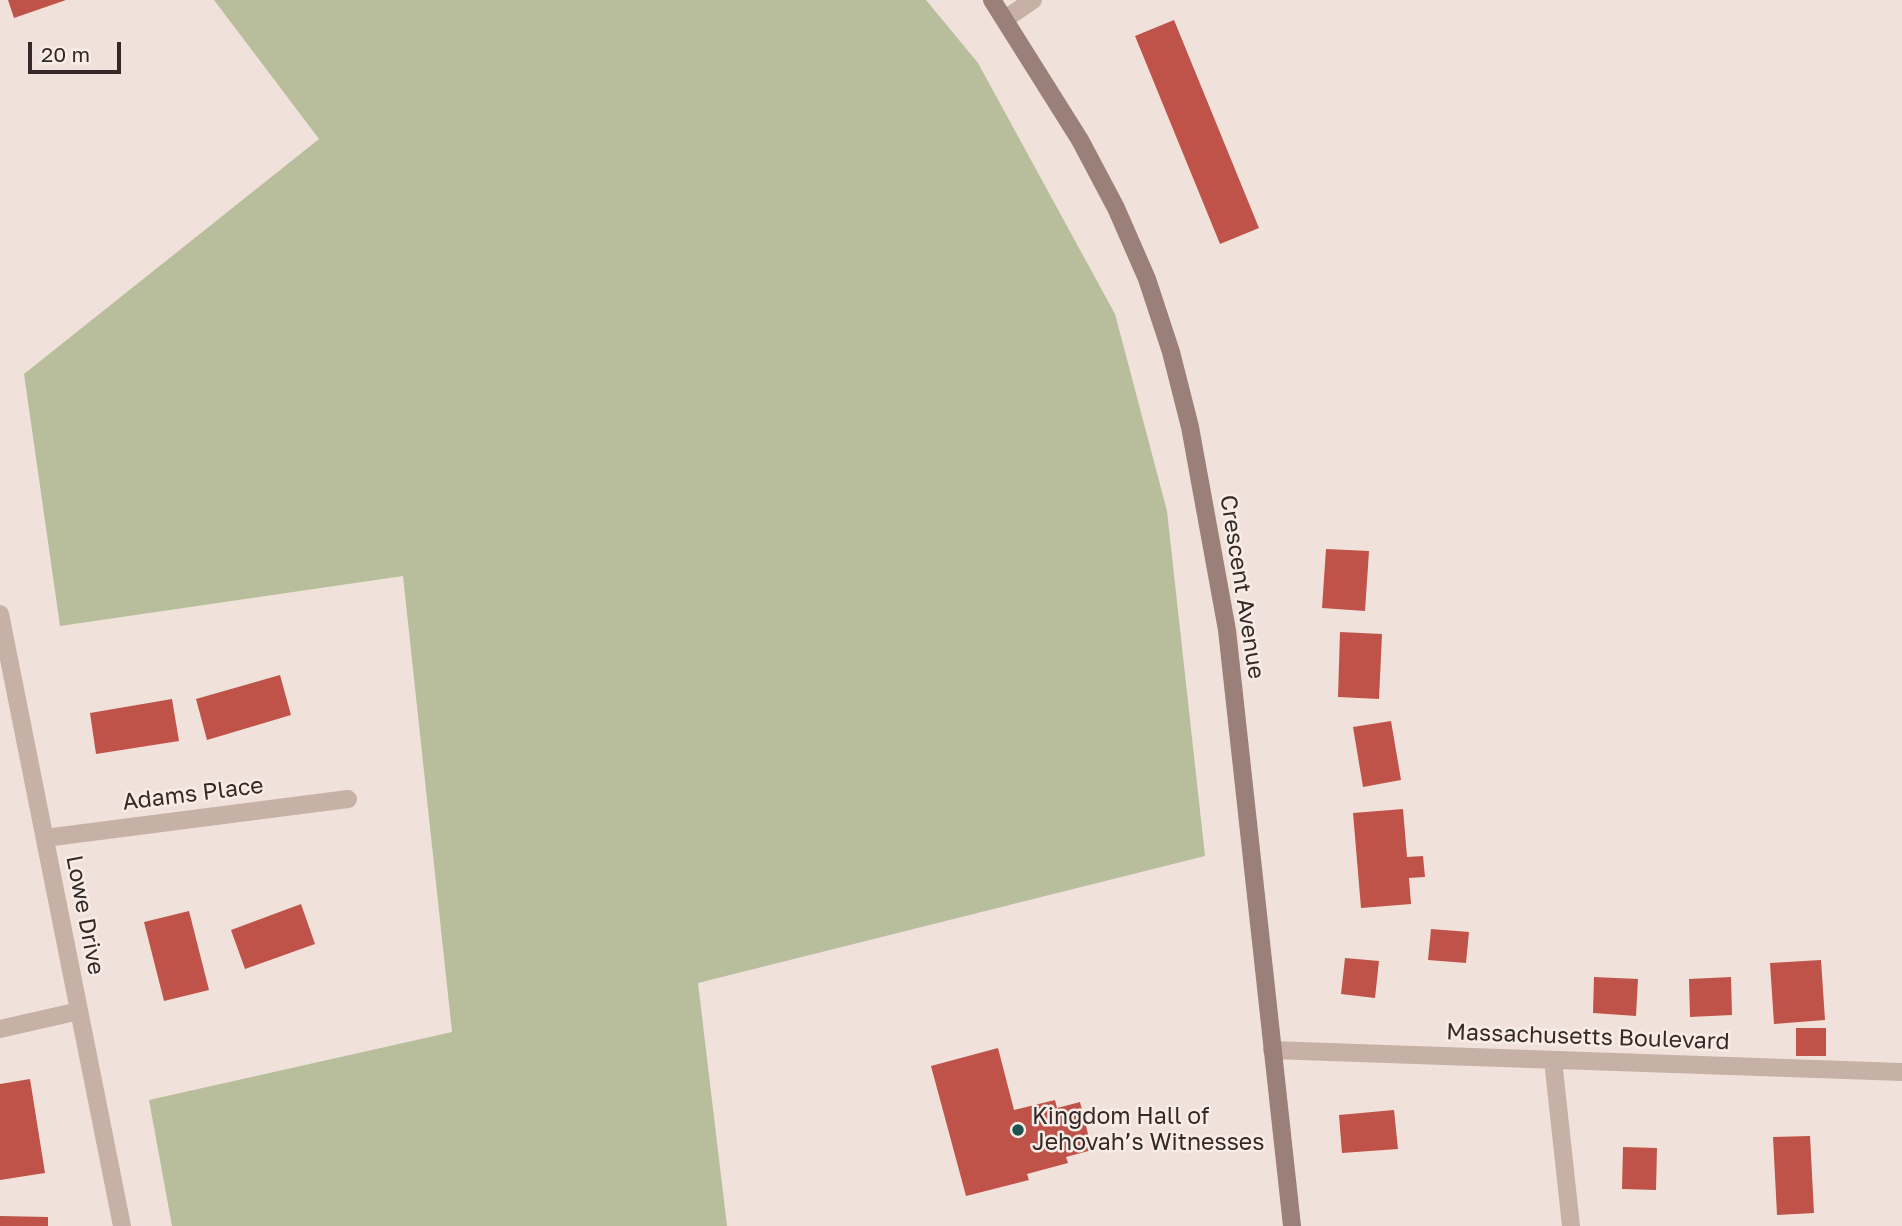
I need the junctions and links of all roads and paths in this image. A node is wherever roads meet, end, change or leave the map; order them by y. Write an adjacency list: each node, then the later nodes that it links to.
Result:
1 (992, 0): 3 (street, Crescent Avenue)
2 (1033, 0): 3 (street)
3 (1005, 19): 9 (street, Crescent Avenue)
4 (0, 614): 6 (street, Lowe Drive)
5 (348, 799): 6 (street, Adams Place)
6 (45, 838): 7 (street, Lowe Drive)
7 (79, 1011): 8 (street); 12 (street, Lowe Drive)
8 (0, 1029)
9 (1272, 1050): 10 (street, Massachusetts Boulevard); 13 (street, Crescent Avenue)
10 (1553, 1060): 11 (street, Massachusetts Boulevard); 14 (street)
11 (1902, 1072)
12 (122, 1226)
13 (1292, 1226)
14 (1571, 1226)

